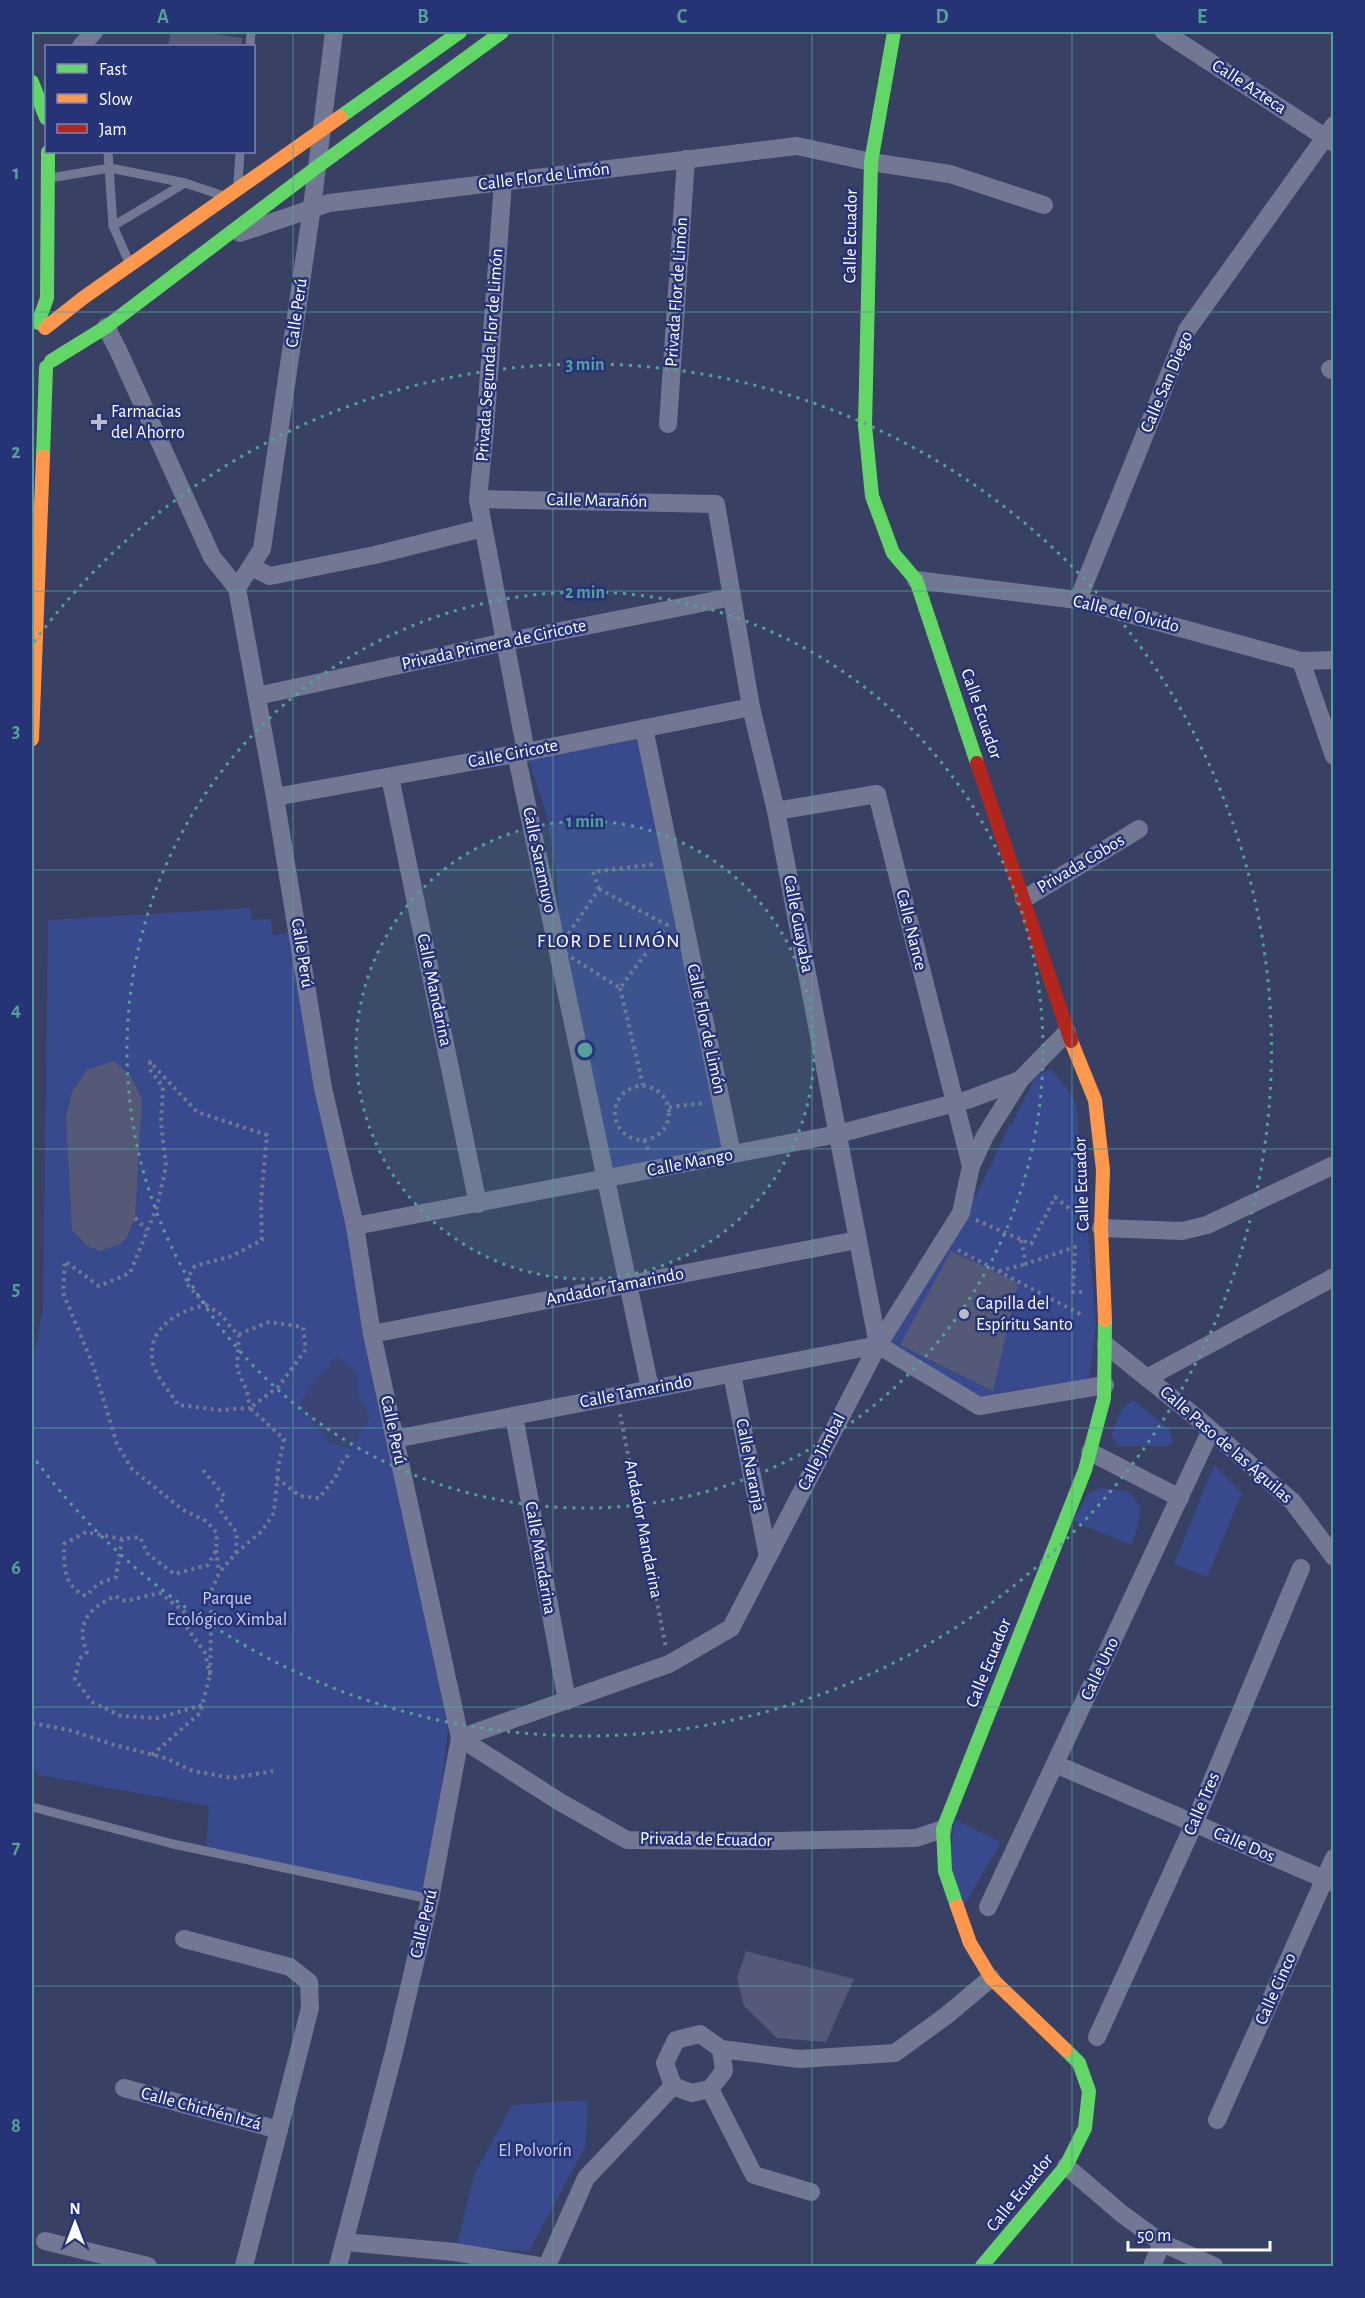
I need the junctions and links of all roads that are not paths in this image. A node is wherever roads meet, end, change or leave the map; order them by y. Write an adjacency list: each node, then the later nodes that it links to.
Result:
1 (94, 32): 7 (street)
2 (334, 32): 10 (street, Calle Perú)
3 (460, 32): 10 (street)
4 (502, 32): 17 (street)
5 (894, 32): 16 (street, Calle Ecuador)
6 (1164, 32): 11 (street, Calle Azteca)
7 (82, 45)
8 (32, 82): 9 (street)
9 (45, 117)
10 (321, 130): 17 (street, Calle Perú); 22 (street)
11 (1331, 135): 40 (street, Calle San Diego)
12 (48, 153): 19 (street)
13 (108, 153): 18 (lane)
14 (240, 153): 22 (lane)
15 (686, 159): 16 (street, Calle Flor de Limón); 20 (street, Calle Flor de Limón); 32 (street, Privada Flor de Limón)
16 (871, 162): 23 (street, Calle Flor de Limón); 37 (street, Calle Ecuador)
17 (317, 167): 24 (street, Calle Perú); 26 (street)
18 (110, 168): 19 (lane); 21 (lane); 25 (lane)
19 (48, 178): 28 (street)
20 (503, 182): 24 (street, Calle Flor de Limón); 33 (street, Privada Segunda Flor de Limón)
21 (185, 183): 22 (lane); 25 (lane)
22 (232, 193): 27 (street)
23 (1044, 205)
24 (312, 207): 26 (street, Calle Flor de Limón); 36 (street, Calle Perú)
25 (113, 226): 27 (lane)
26 (221, 240): 29 (street)
27 (130, 265): 28 (street)
28 (38, 324): 30 (street)
29 (106, 327): 30 (street); 38 (street, Calle Perú)
30 (49, 364): 31 (street); 47 (street)
31 (32, 373)
32 (668, 424)
33 (478, 499): 34 (street, Calle Marañón); 35 (street, Privada Segunda Flor de Limón)
34 (716, 504): 39 (street, Calle Guayaba)
35 (483, 528): 36 (street); 41 (street, Privada Segunda Flor de Limón)
36 (251, 567): 38 (street, Calle Perú)
37 (916, 580): 40 (street, Calle del Olvido); 54 (street, Calle Ecuador)
38 (237, 588): 44 (street, Calle Perú)
39 (732, 597): 41 (street, Privada Primera de Ciricote); 45 (street, Calle Guayaba)
40 (1078, 600): 43 (street, Calle del Olvido)
41 (505, 642): 44 (street, Privada Primera de Ciricote); 48 (street, Calle Saramuyo)
42 (1334, 660): 43 (street, Calle del Olvido)
43 (1300, 661): 49 (street)
44 (257, 696): 51 (street, Calle Perú)
45 (751, 707): 46 (street, Calle Ciricote); 52 (street, Calle Guayaba)
46 (644, 728): 48 (street, Calle Ciricote); 59 (street, Calle Flor de Limón)
47 (32, 739)
48 (521, 753): 50 (street, Calle Ciricote); 62 (street, Calle Saramuyo)
49 (1334, 756)
50 (390, 777): 51 (street, Calle Ciricote); 63 (street, Calle Mandarina)
51 (275, 797): 64 (street, Calle Perú)
52 (776, 811): 57 (street, Calle Nance); 58 (street, Calle Guayaba)
53 (1139, 829): 54 (street, Privada Cobos)
54 (1024, 899): 55 (street, Calle Ecuador)
55 (1067, 1032): 56 (street, Calle Jimbal); 65 (street, Calle Ecuador)
56 (1020, 1080): 57 (street, Calle Mango); 61 (street, Calle Jimbal)
57 (955, 1103): 58 (street, Calle Mango); 61 (street, Calle Nance)
58 (838, 1134): 59 (street, Calle Mango); 66 (street, Calle Guayaba)
59 (732, 1154): 62 (street, Calle Mango)
60 (1334, 1165): 65 (street)
61 (971, 1166): 71 (street, Calle Jimbal)
62 (608, 1179): 63 (street, Calle Mango); 68 (street)
63 (478, 1204): 64 (street, Calle Mango)
64 (355, 1226): 69 (street, Calle Perú)
65 (1101, 1228): 70 (street, Calle Ecuador)
66 (857, 1240): 68 (street, Andador Tamarindo); 71 (street, Calle Guayaba)
67 (1334, 1277): 73 (street)
68 (629, 1284): 69 (street, Andador Tamarindo); 75 (street)
69 (372, 1334): 78 (street, Calle Perú)
70 (1106, 1345): 73 (street, Calle Paso de las Águilas); 74 (street, Calle Ecuador)
71 (878, 1346): 72 (street, Calle Tamarindo); 74 (street); 81 (street, Calle Jimbal)
72 (732, 1374): 75 (street, Calle Tamarindo); 81 (street, Calle Naranja)
73 (1148, 1378): 77 (street, Calle Paso de las Águilas)
74 (1105, 1385): 79 (street, Calle Ecuador)
75 (650, 1388): 76 (street, Calle Tamarindo)
76 (514, 1416): 78 (street, Calle Tamarindo); 84 (street, Calle Mandarina)
77 (1211, 1430): 80 (street, Calle Uno); 82 (street, Calle Paso de las Águilas)
78 (395, 1439): 85 (street, Calle Perú)
79 (1090, 1452): 80 (street); 89 (street, Calle Ecuador)
80 (1179, 1498): 86 (street, Calle Uno)
81 (768, 1557): 84 (street, Calle Jimbal)
82 (1334, 1557)
83 (1301, 1568): 88 (street, Calle Tres)
84 (567, 1701): 85 (street, Calle Jimbal)
85 (460, 1738): 89 (street, Privada de Ecuador); 92 (street, Calle Perú)
86 (1055, 1764): 88 (street, Calle Dos); 93 (street, Calle Uno)
87 (32, 1807): 92 (lane)
88 (1194, 1824): 91 (street, Calle Dos); 96 (street, Calle Tres)
89 (943, 1829): 95 (street, Calle Ecuador)
90 (1334, 1858): 91 (street, Calle Cinco)
91 (1329, 1881): 101 (street, Calle Cinco)
92 (430, 1899): 106 (street, Calle Perú)
93 (988, 1907)
94 (184, 1939): 102 (street, Calle Chichén Itzá)
95 (991, 1978): 97 (street); 103 (street, Calle Ecuador)
96 (1097, 2037)
97 (721, 2049): 98 (street); 100 (street)
98 (673, 2086): 100 (street); 112 (street)
99 (124, 2088): 102 (street, Calle Chichén Itzá)
100 (710, 2089): 104 (street)
101 (1217, 2120)
102 (279, 2130): 109 (street, Calle Chichén Itzá)
103 (1066, 2166): 107 (street); 113 (street, Calle Ecuador)
104 (811, 2192)
105 (45, 2241): 108 (street)
106 (345, 2242): 110 (street, Calle Perú); 111 (street)
107 (1162, 2243): 114 (street); 115 (street)
108 (148, 2266)
109 (244, 2266)
110 (338, 2266)
111 (539, 2266)
112 (547, 2266)
113 (982, 2266)
114 (1152, 2266)
115 (1214, 2266)

